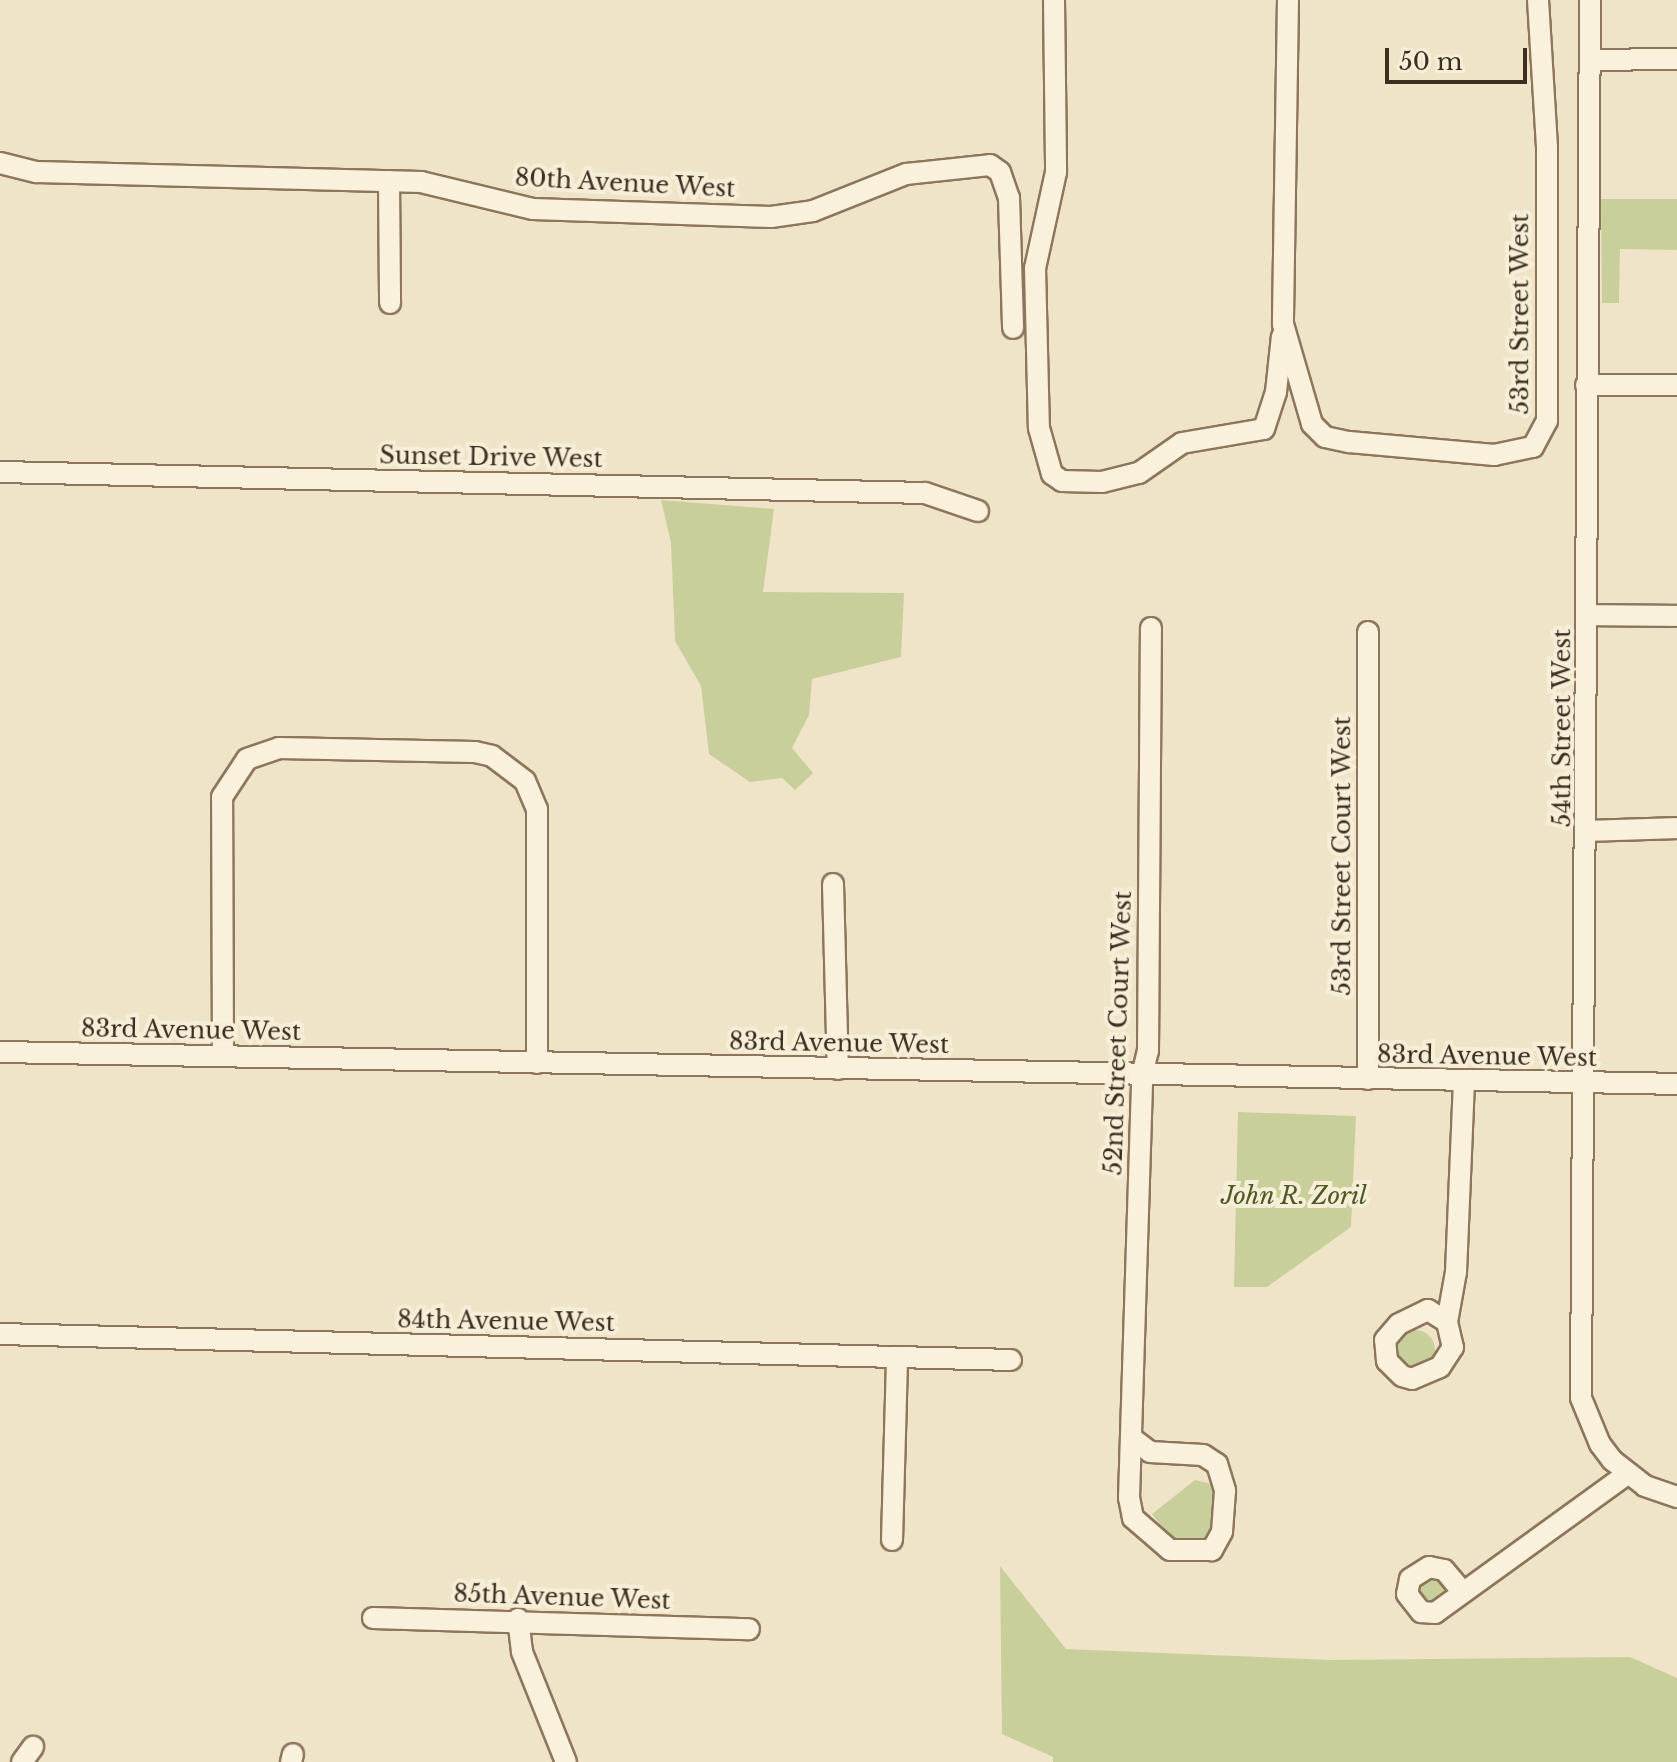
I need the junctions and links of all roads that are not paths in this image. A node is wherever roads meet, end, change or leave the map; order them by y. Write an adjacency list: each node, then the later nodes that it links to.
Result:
1 (1054, 0): 10 (street)
2 (1288, 0): 10 (street, 53rd Street West)
3 (1538, 0): 10 (street, 53rd Street West)
4 (1590, 0): 6 (street, 54th Street West)
5 (1677, 59): 6 (street)
6 (1591, 60): 12 (street, 54th Street West)
7 (0, 163): 8 (street, 80th Avenue West)
8 (389, 181): 9 (street); 11 (street, 80th Avenue West)
9 (390, 303)
10 (1283, 324)
11 (1013, 328)
12 (1586, 385): 13 (street); 16 (street, 54th Street West)
13 (1677, 385)
14 (0, 472): 15 (street, Sunset Drive West)
15 (978, 511)
16 (1587, 615): 17 (street); 21 (street, 54th Street West)
17 (1677, 616)
18 (1151, 628): 27 (street, 52nd Street Court West)
19 (1368, 632): 28 (street, 53rd Street Court West)
20 (1677, 828): 21 (street)
21 (1588, 831): 30 (street, 54th Street West)
22 (833, 884): 26 (street)
23 (0, 1052): 24 (street, 83rd Avenue West)
24 (223, 1056): 25 (street, 83rd Avenue West); 25 (street)
25 (537, 1063): 26 (street, 83rd Avenue West)
26 (838, 1069): 27 (street, 83rd Avenue West)
27 (1142, 1076): 28 (street, 83rd Avenue West); 36 (street, 52nd Street Court West)
28 (1368, 1079): 29 (street, 83rd Avenue West)
29 (1464, 1081): 30 (street, 83rd Avenue West); 32 (street)
30 (1584, 1084): 31 (street, 83rd Avenue West); 37 (street, 54th Street West)
31 (1677, 1084)
32 (1447, 1322)
33 (0, 1334): 34 (street, 84th Avenue West)
34 (897, 1357): 35 (street, 84th Avenue West); 39 (street)
35 (1011, 1360)
36 (1133, 1439): 36 (street, 52nd Street Court West)
37 (1627, 1474): 38 (street); 40 (street)
38 (1677, 1497)
39 (892, 1540)
40 (1461, 1590)
41 (373, 1618): 42 (street, 85th Avenue West)
42 (518, 1619): 43 (street, 85th Avenue West); 44 (street)
43 (749, 1629)
44 (566, 1762)

